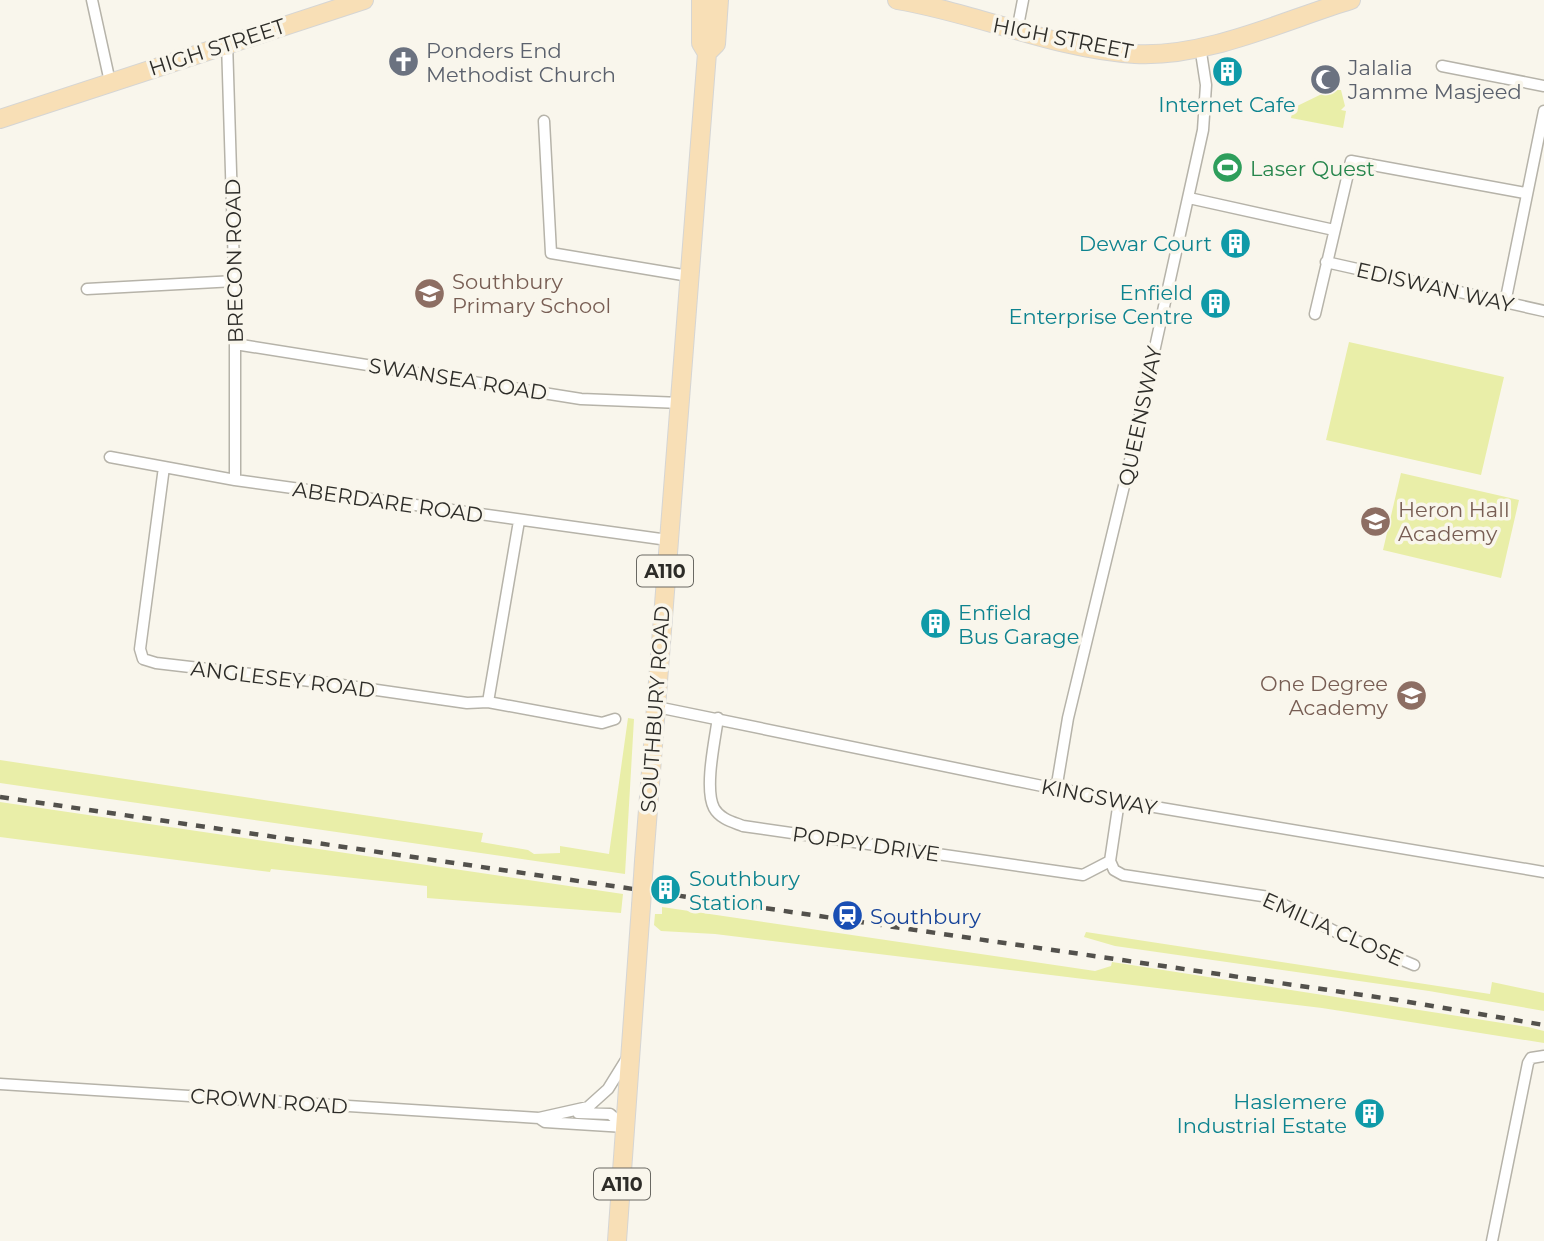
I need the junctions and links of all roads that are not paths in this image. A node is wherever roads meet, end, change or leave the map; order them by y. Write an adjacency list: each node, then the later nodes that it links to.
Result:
1 (92, 0): 13 (street)
2 (365, 0): 9 (main road, HIGH STREET)
3 (701, 0): 11 (main road, SOUTHBURY ROAD / A110)
4 (719, 0): 11 (main road, SOUTHBURY ROAD / A110)
5 (897, 0): 8 (main road, HIGH STREET)
6 (1023, 0): 8 (street)
7 (1351, 0): 10 (main road, HIGH STREET)
8 (1017, 31): 10 (main road, HIGH STREET)
9 (227, 43): 13 (main road, HIGH STREET); 23 (street, BRECON ROAD)
10 (1200, 46): 19 (street, QUEENSWAY)
11 (707, 52): 22 (main road, SOUTHBURY ROAD / A110)
12 (1442, 66): 14 (street)
13 (110, 82): 16 (main road, HIGH STREET)
14 (1544, 86)
15 (1544, 111): 18 (street)
16 (0, 119)
17 (544, 121): 22 (street)
18 (1525, 192): 20 (street); 25 (street)
19 (1189, 198): 20 (street); 39 (street, QUEENSWAY)
20 (1334, 230): 21 (street)
21 (1326, 262): 25 (street, EDISWAN WAY); 27 (street)
22 (689, 276): 29 (main road, SOUTHBURY ROAD / A110)
23 (235, 281): 24 (street); 28 (street, BRECON ROAD)
24 (87, 289)
25 (1505, 303): 26 (street, EDISWAN WAY)
26 (1544, 311)
27 (1315, 314)
28 (236, 344): 29 (street, SWANSEA ROAD); 32 (street, BRECON ROAD)
29 (681, 403): 34 (main road, SOUTHBURY ROAD / A110)
30 (110, 457): 31 (street, ABERDARE ROAD)
31 (164, 467): 32 (street, ABERDARE ROAD); 35 (street, ANGLESEY ROAD)
32 (235, 480): 33 (street, ABERDARE ROAD)
33 (519, 521): 34 (street, ABERDARE ROAD); 35 (street)
34 (668, 540): 36 (main road, SOUTHBURY ROAD / A110)
35 (488, 702): 38 (street, ANGLESEY ROAD)
36 (657, 707): 37 (street, KINGSWAY); 44 (main road, SOUTHBURY ROAD / A110, bridge)
37 (719, 718): 39 (street, KINGSWAY); 41 (street, POPPY DRIVE)
38 (615, 719)
39 (1057, 784): 40 (street, KINGSWAY)
40 (1119, 802): 41 (street); 42 (street, KINGSWAY)
41 (1110, 861): 43 (street, EMILIA CLOSE)
42 (1544, 872)
43 (1414, 965)
44 (631, 1046): 47 (street, CROWN ROAD); 49 (main road, SOUTHBURY ROAD / A110)
45 (1544, 1056): 51 (street)
46 (0, 1084): 48 (street, CROWN ROAD)
47 (574, 1113): 48 (street, CROWN ROAD); 49 (street, CROWN ROAD)
48 (539, 1118): 49 (street, CROWN ROAD)
49 (625, 1127): 50 (main road, SOUTHBURY ROAD / A110)
50 (617, 1241)
51 (1492, 1241)

